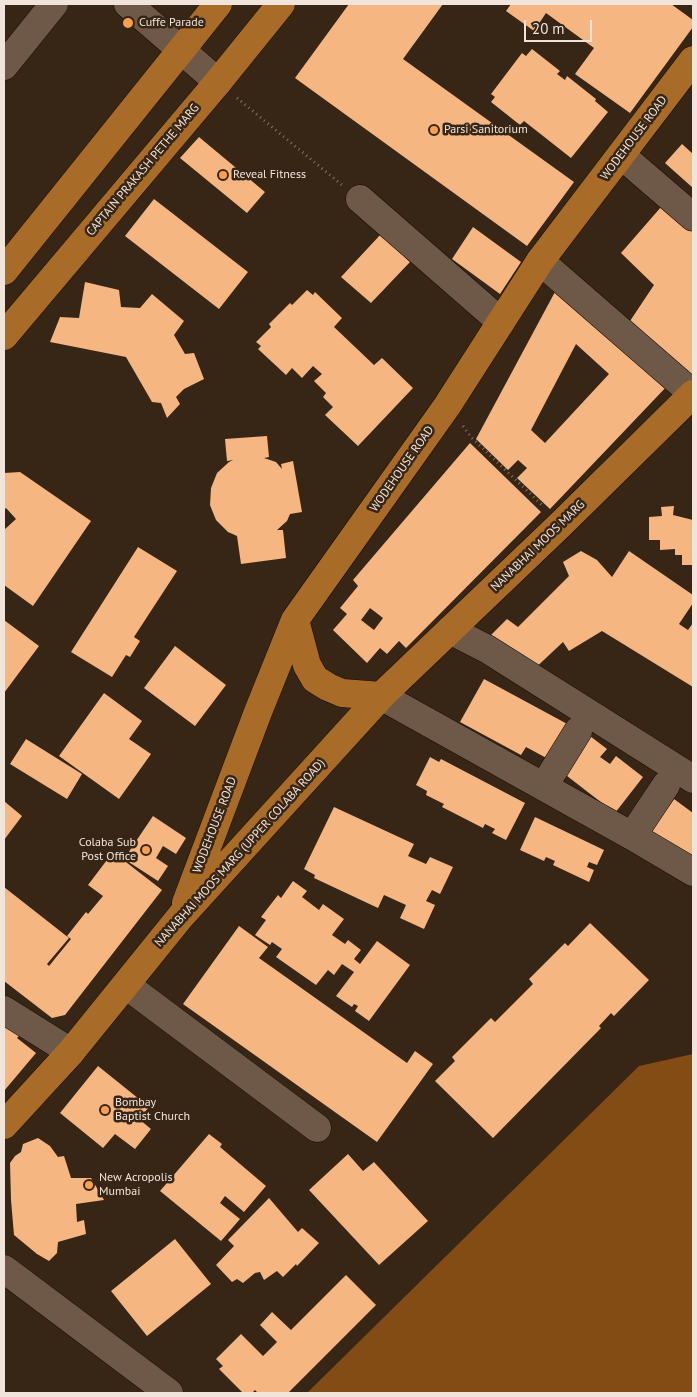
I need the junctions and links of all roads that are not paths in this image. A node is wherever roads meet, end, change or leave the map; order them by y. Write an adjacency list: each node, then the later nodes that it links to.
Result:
1 (54, 4): 7 (street)
2 (128, 4): 5 (street)
3 (218, 4): 5 (main road)
4 (281, 4): 8 (main road, CAPTAIN PRAKASH PETHE MARG)
5 (180, 50): 8 (street); 12 (main road)
6 (693, 60): 9 (main road, WODEHOUSE ROAD)
7 (4, 66)
8 (218, 82): 13 (main road, CAPTAIN PRAKASH PETHE MARG)
9 (621, 155): 11 (street); 14 (main road, WODEHOUSE ROAD)
10 (360, 199): 16 (street)
11 (693, 216)
12 (31, 237): 13 (main road); 15 (main road)
13 (83, 242): 17 (main road, CAPTAIN PRAKASH PETHE MARG)
14 (540, 261): 16 (main road, WODEHOUSE ROAD); 18 (street)
15 (4, 271)
16 (501, 322): 19 (main road, WODEHOUSE ROAD)
17 (4, 336)
18 (693, 394): 20 (main road, NANABHAI MOOS MARG)
19 (295, 620): 21 (main road); 28 (main road, WODEHOUSE ROAD)
20 (450, 630): 21 (main road, NANABHAI MOOS MARG); 23 (street)
21 (381, 696): 25 (street); 28 (main road, NANABHAI MOOS MARG (UPPER COLABA ROAD))
22 (578, 731): 25 (street)
23 (693, 779)
24 (666, 785): 26 (street)
25 (544, 786): 26 (street)
26 (632, 836): 27 (street)
27 (693, 872)
28 (181, 916): 29 (main road, NANABHAI MOOS MARG (UPPER COLABA ROAD))
29 (126, 985): 31 (main road, NANABHAI MOOS MARG (UPPER COLABA ROAD)); 33 (street)
30 (4, 1010): 31 (street)
31 (71, 1052): 32 (main road, NANABHAI MOOS MARG (UPPER COLABA ROAD))
32 (4, 1125)
33 (316, 1128)
34 (4, 1269): 35 (street)
35 (169, 1393)

